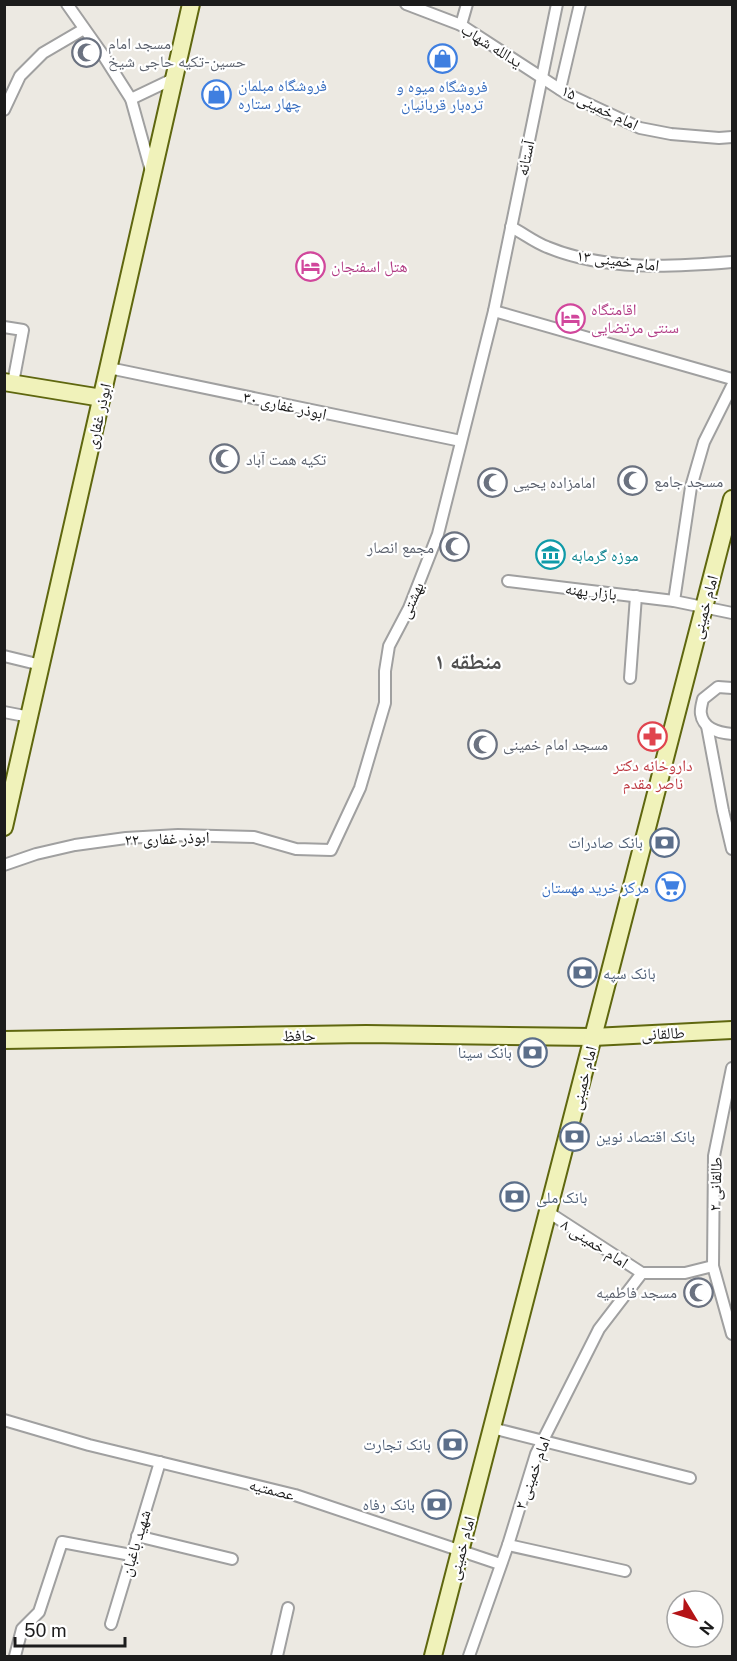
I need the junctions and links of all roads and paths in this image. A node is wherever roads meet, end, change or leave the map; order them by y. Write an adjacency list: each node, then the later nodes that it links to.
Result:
1 (67, 4): 8 (street)
2 (192, 4): 10 (street, ابوذر غفاری)
3 (406, 4): 7 (street, یدالله شهاب)
4 (467, 4): 7 (street)
5 (557, 4): 9 (street, آستانه)
6 (580, 4): 11 (street)
7 (462, 25): 9 (street, یدالله شهاب)
8 (84, 29): 12 (street); 13 (street)
9 (542, 77): 11 (street, امام خمینی ۱۵); 16 (street, آستانه)
10 (175, 78): 12 (street); 15 (street, ابوذر غفاری)
11 (560, 89): 14 (street, امام خمینی ۱۵)
12 (131, 99): 15 (street)
13 (4, 110)
14 (732, 137)
15 (153, 175): 20 (street, ابوذر غفاری)
16 (511, 227): 17 (street, امام خمینی ۱۳); 18 (street, آستانه)
17 (732, 262)
18 (494, 311): 21 (street); 25 (street, بهشتی)
19 (4, 327): 22 (street)
20 (109, 368): 24 (street, ابوذر غفاری); 25 (street, ابوذر غفاری ۳۰)
21 (732, 379)
22 (9, 382): 24 (street)
23 (732, 386): 30 (street)
24 (102, 398): 34 (street, ابوذر غفاری)
25 (461, 441): 43 (street, بهشتی)
26 (732, 499): 27 (street, امام خمینی)
27 (730, 518): 31 (street, امام خمینی)
28 (508, 581): 29 (street, بازار پهنه)
29 (636, 596): 30 (street, بازار پهنه); 35 (street)
30 (674, 601): 31 (street, بازار پهنه)
31 (705, 606): 32 (street, بازار پهنه); 46 (street, امام خمینی)
32 (732, 613)
33 (4, 656): 34 (street)
34 (42, 665): 38 (street, ابوذر غفاری)
35 (630, 678)
36 (732, 688): 39 (street)
37 (4, 712): 38 (street)
38 (30, 717): 41 (street, ابوذر غفاری)
39 (707, 726): 40 (street); 42 (street)
40 (732, 734)
41 (4, 828)
42 (732, 849)
43 (331, 850): 44 (street, ابوذر غفاری ۲۲)
44 (4, 865)
45 (732, 1030): 46 (street, طالقانی)
46 (593, 1037): 47 (street, حافظ); 49 (street, امام خمینی)
47 (4, 1040)
48 (732, 1068): 50 (street, طالقانی ۲)
49 (548, 1212): 51 (street, امام خمینی ۸); 55 (street, امام خمینی)
50 (713, 1266): 51 (street); 52 (street, طالقانی ۲)
51 (642, 1273): 56 (street, امام خمینی ۲)
52 (729, 1309): 53 (street, طالقانی ۲)
53 (732, 1334)
54 (4, 1420): 57 (street, عصمتیه)
55 (492, 1428): 56 (street); 61 (street, امام خمینی)
56 (542, 1440): 58 (street); 60 (street, امام خمینی ۲)
57 (160, 1462): 59 (street, شهید باغبان); 61 (street, عصمتیه)
58 (690, 1478)
59 (137, 1536): 62 (street, شهید باغبان); 63 (street)
60 (508, 1545): 64 (street, امام خمینی ۲); 65 (street)
61 (460, 1551): 64 (street, عصمتیه); 70 (street, امام خمینی)
62 (131, 1555): 67 (street, شهید باغبان); 68 (street)
63 (232, 1559)
64 (500, 1564): 71 (street, امام خمینی ۲)
65 (625, 1571)
66 (288, 1608): 69 (street)
67 (111, 1624)
68 (15, 1656)
69 (277, 1656)
70 (433, 1656)
71 (469, 1656)

